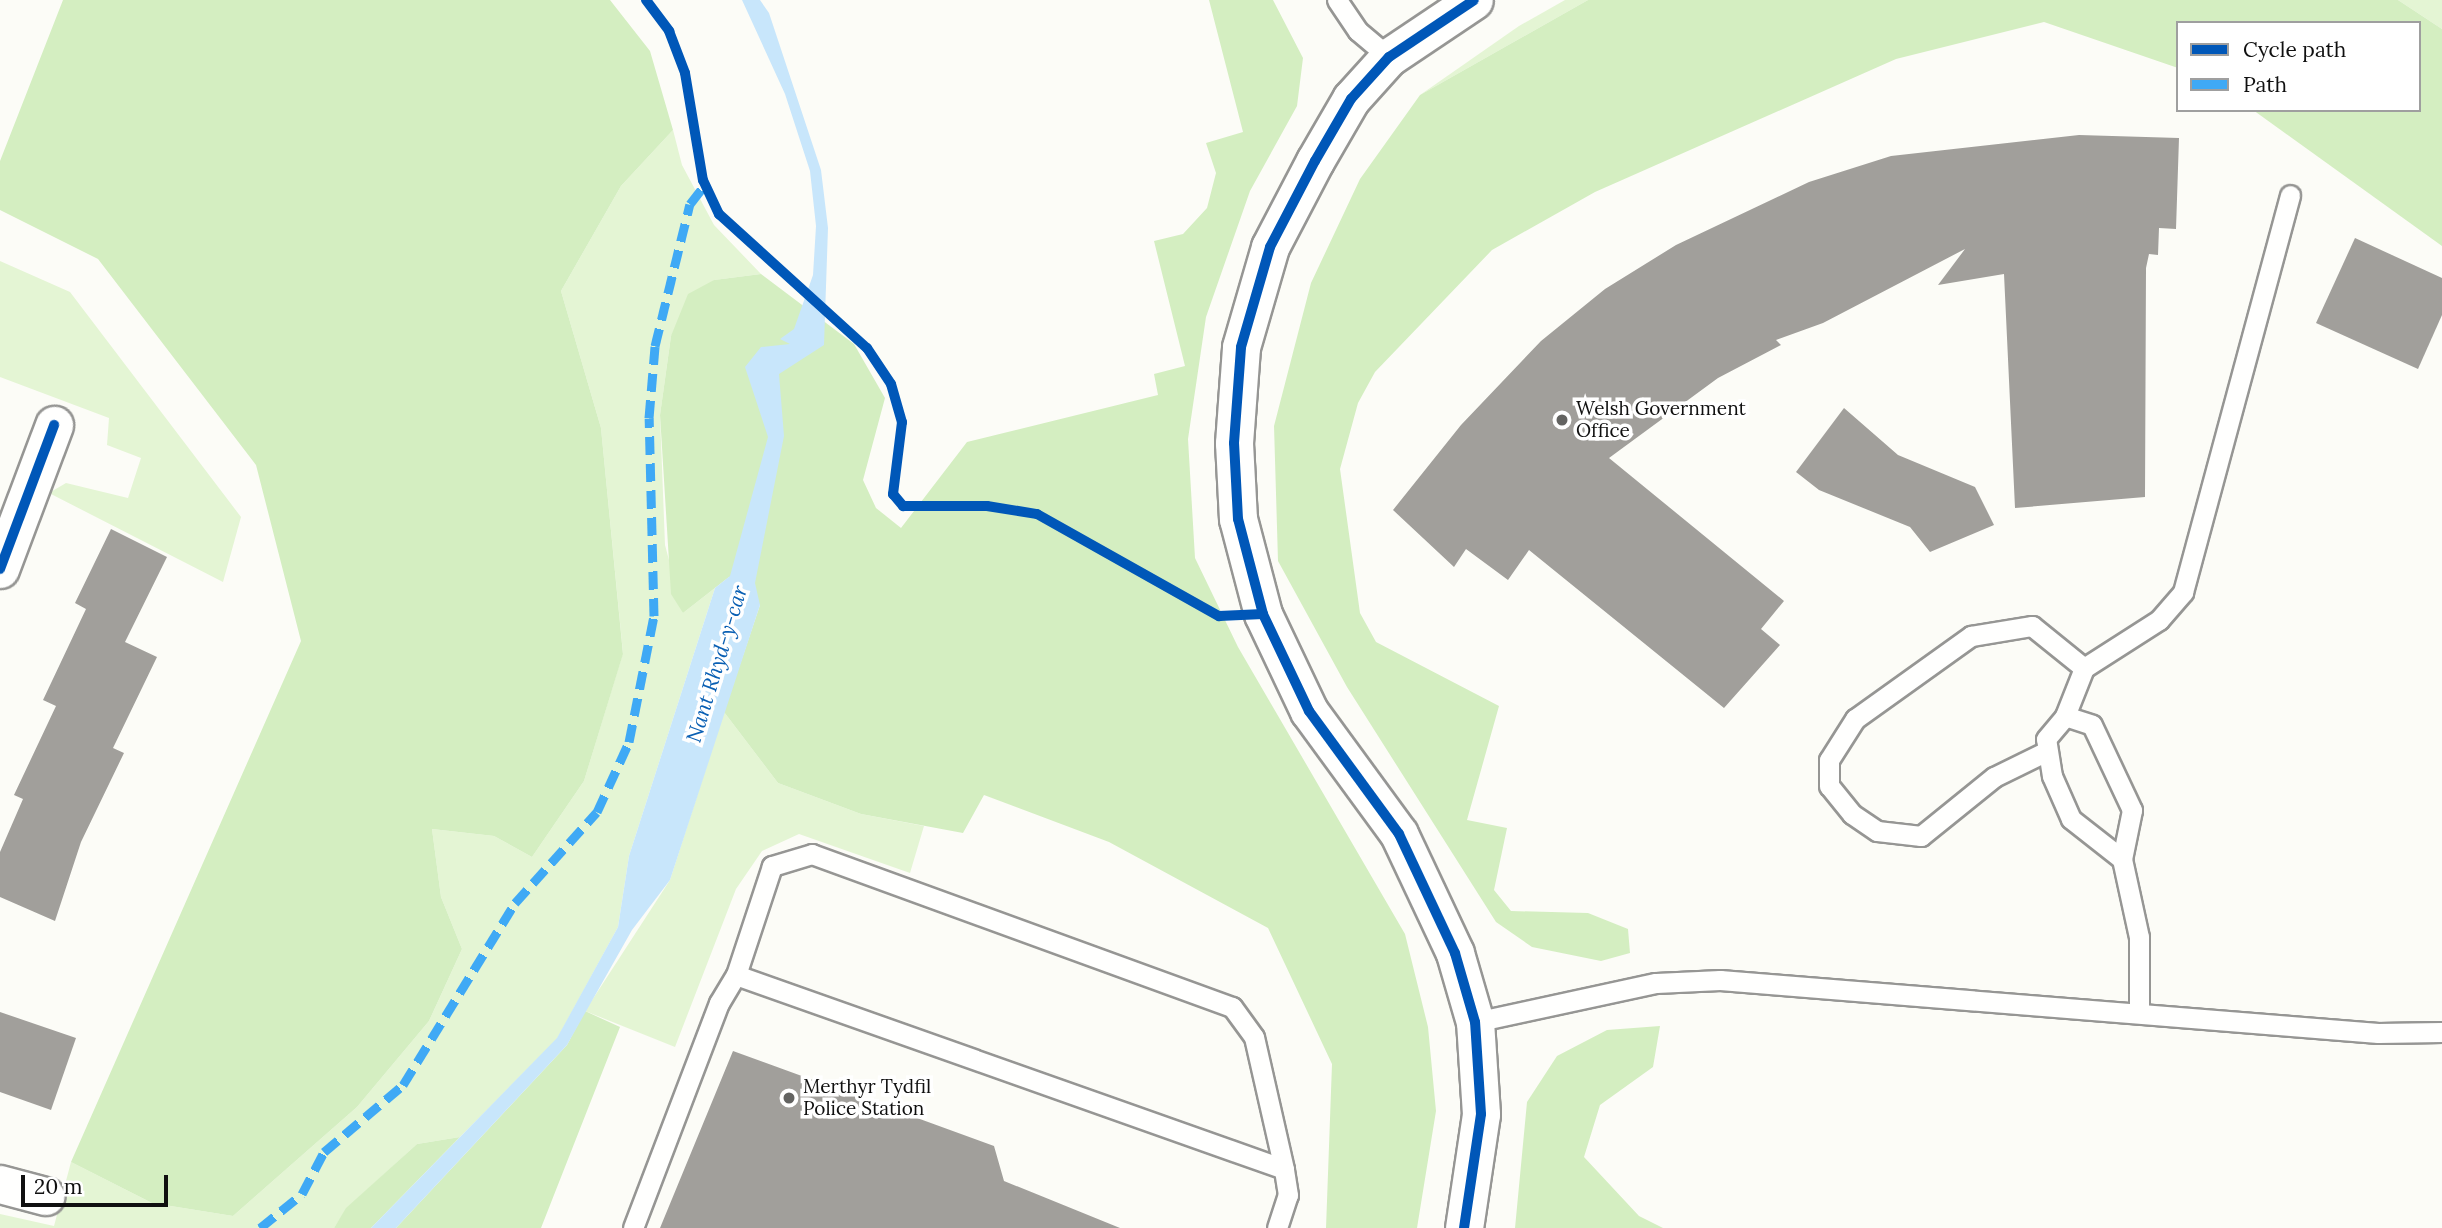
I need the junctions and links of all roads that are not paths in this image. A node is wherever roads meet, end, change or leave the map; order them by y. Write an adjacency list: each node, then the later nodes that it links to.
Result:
1 (1337, 0): 3 (lane)
2 (1474, 0): 3 (street)
3 (1389, 57): 13 (street)
4 (2290, 195): 7 (lane)
5 (54, 425): 6 (street)
6 (0, 569)
7 (2084, 668): 8 (lane); 9 (lane)
8 (2065, 716): 9 (lane); 10 (lane)
9 (2047, 751): 10 (lane)
10 (2122, 859): 12 (lane)
11 (736, 975): 15 (lane); 15 (lane); 18 (lane)
12 (2139, 1012): 13 (lane); 14 (lane)
13 (1475, 1022): 20 (street)
14 (2442, 1032)
15 (1284, 1169): 19 (lane)
16 (0, 1184): 17 (street)
17 (45, 1196)
18 (633, 1228)
19 (1277, 1228)
20 (1464, 1228)

